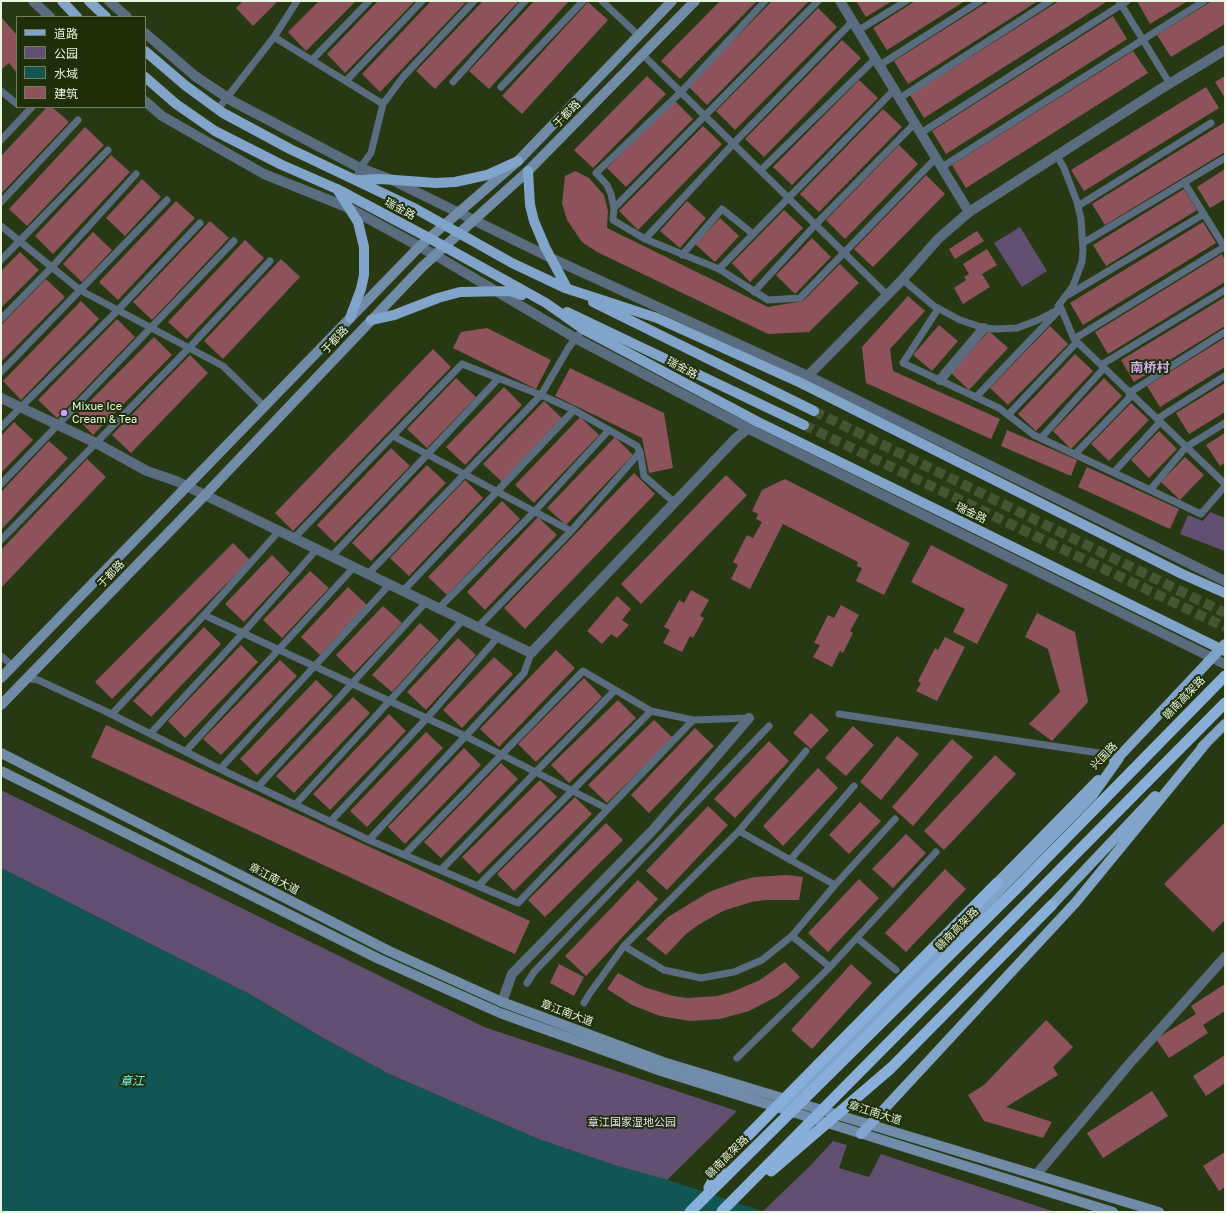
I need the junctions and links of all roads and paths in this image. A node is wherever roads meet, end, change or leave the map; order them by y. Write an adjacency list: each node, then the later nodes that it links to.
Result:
1 (33, 1): 22 (street)
2 (62, 1): 23 (main road)
3 (89, 1): 24 (main road)
4 (109, 1): 25 (street)
5 (297, 1): 30 (lane)
6 (369, 1): 35 (lane)
7 (422, 1): 38 (lane)
8 (474, 1): 49 (lane)
9 (525, 1): 39 (lane)
10 (583, 1): 41 (lane)
11 (602, 1): 29 (lane)
12 (672, 1): 29 (main road, 于都路)
13 (695, 1): 34 (main road, 于都路)
14 (765, 1): 44 (lane)
15 (818, 1): 54 (lane)
16 (840, 1): 26 (street)
17 (906, 1): 27 (lane)
18 (980, 1): 36 (lane)
19 (1050, 1): 46 (lane)
20 (1204, 1): 31 (lane)
21 (1122, 2): 31 (lane); 58 (lane)
22 (49, 16)
23 (77, 16)
24 (105, 16)
25 (126, 16)
26 (853, 22): 27 (street); 60 (lane)
27 (859, 30): 36 (street)
28 (146, 34): 45 (street)
29 (638, 35): 65 (main road, 于都路)
30 (274, 37): 35 (lane); 45 (lane)
31 (1143, 40): 40 (lane); 67 (lane)
32 (1225, 50): 40 (street)
33 (146, 52): 52 (main road, 瑞金路)
34 (643, 55): 44 (lane); 69 (main road, 于都路)
35 (312, 60): 38 (lane)
36 (878, 62): 42 (street); 68 (lane)
37 (146, 78): 74 (main road, 瑞金路)
38 (346, 81): 49 (lane)
39 (453, 82)
40 (1170, 84): 62 (street)
41 (501, 87)
42 (894, 89): 46 (street); 75 (lane)
43 (1, 91): 48 (lane)
44 (681, 92): 54 (lane); 80 (lane)
45 (227, 97): 52 (lane); 66 (street)
46 (900, 98): 56 (street)
47 (146, 102): 79 (street)
48 (16, 103)
49 (383, 104): 66 (lane)
50 (21, 108): 53 (lane)
51 (31, 108): 53 (lane)
52 (216, 108): 71 (main road, 瑞金路)
53 (27, 113): 59 (lane)
54 (705, 116): 60 (lane); 80 (lane)
55 (78, 120): 77 (lane)
56 (915, 123): 58 (street); 86 (lane)
57 (1211, 123): 78 (lane)
58 (921, 133): 63 (street)
59 (1, 140)
60 (733, 144): 68 (lane); 92 (lane)
61 (108, 150): 93 (lane)
62 (1057, 156): 78 (lane); 81 (street)
63 (936, 158): 67 (street); 99 (lane)
64 (1225, 158): 73 (lane)
65 (518, 161): 72 (main road); 82 (main road, 于都路)
66 (360, 168): 71 (lane); 72 (street)
67 (942, 168): 81 (street)
68 (761, 170): 75 (lane)
69 (528, 171): 84 (main road, 于都路); 102 (main road)
70 (136, 174): 105 (lane)
71 (356, 180): 72 (main road); 87 (main road, 瑞金路)
72 (392, 180): 82 (street)
73 (1184, 182): 83 (lane); 95 (lane)
74 (338, 189): 79 (main road); 91 (main road, 瑞金路)
75 (788, 197): 86 (lane); 90 (lane)
76 (167, 200): 109 (lane)
77 (1, 202)
78 (1078, 206): 95 (lane)
79 (349, 208): 96 (street); 119 (main road)
80 (614, 208): 92 (lane)
81 (969, 212): 107 (street)
82 (459, 213): 84 (street); 87 (main road, 于都路)
83 (1204, 214): 98 (lane); 114 (lane)
84 (473, 221): 89 (main road, 于都路); 102 (street)
85 (200, 223): 118 (lane)
86 (816, 224): 99 (lane); 112 (lane)
87 (444, 225): 89 (main road, 瑞金路); 91 (main road, 于都路)
88 (1, 226): 93 (lane)
89 (459, 234): 97 (main road, 于都路); 108 (main road, 瑞金路)
90 (753, 234): 101 (lane); 106 (lane)
91 (429, 238): 96 (main road, 于都路); 97 (main road, 瑞金路)
92 (645, 239): 101 (lane)
93 (19, 241): 103 (lane); 105 (lane)
94 (234, 241): 122 (lane)
95 (1083, 243): 114 (lane)
96 (420, 246): 100 (street); 119 (main road, 于都路)
97 (444, 247): 100 (main road, 于都路); 115 (main road, 瑞金路)
98 (1224, 247): 127 (lane)
99 (844, 252): 112 (lane); 113 (lane)
100 (435, 255): 110 (street); 121 (main road, 于都路)
101 (682, 255): 106 (lane)
102 (551, 258): 108 (main road); 133 (street)
103 (1, 260)
104 (270, 261): 128 (lane)
105 (51, 268): 109 (lane); 120 (lane)
106 (719, 270): 112 (lane)
107 (902, 279): 113 (street); 116 (lane)
108 (565, 288): 133 (main road, 瑞金路); 142 (main road)
109 (80, 290): 118 (lane); 130 (lane)
110 (497, 290): 115 (main road); 121 (main road); 126 (street)
111 (1225, 290): 129 (lane)
112 (754, 292)
113 (887, 295): 133 (street)
114 (1066, 297): 117 (lane)
115 (546, 303): 124 (main road, 瑞金路); 147 (main road)
116 (938, 308): 123 (lane); 134 (lane)
117 (1061, 308): 123 (lane); 127 (lane); 137 (lane)
118 (117, 311): 122 (lane); 140 (lane)
119 (350, 318): 139 (main road, 于都路)
120 (1, 319)
121 (371, 320): 166 (main road, 于都路)
122 (151, 328): 128 (lane); 148 (lane)
123 (984, 328): 134 (street)
124 (583, 330): 126 (lane); 145 (main road, 瑞金路)
125 (1225, 332): 135 (lane)
126 (577, 339): 136 (lane); 150 (street)
127 (1076, 341): 129 (lane); 143 (lane)
128 (188, 349): 139 (lane); 154 (lane)
129 (1103, 367): 135 (lane); 153 (lane)
130 (1, 372)
131 (1225, 376): 144 (lane)
132 (498, 379): 136 (lane); 152 (lane); 158 (lane)
133 (805, 380): 177 (street); 180 (main road, 瑞金路)
134 (940, 380): 137 (lane)
135 (1130, 394): 144 (lane); 157 (lane)
136 (541, 395): 141 (lane); 160 (lane)
137 (976, 397): 143 (lane)
138 (1, 398): 140 (street)
139 (265, 407): 163 (main road, 于都路)
140 (21, 408): 148 (street); 149 (lane)
141 (574, 410): 151 (lane); 165 (lane)
142 (814, 411)
143 (1008, 415): 153 (lane)
144 (1158, 420): 155 (lane); 159 (lane)
145 (756, 421): 150 (street); 188 (main road, 瑞金路)
146 (1225, 423): 155 (lane)
147 (804, 424)
148 (57, 425): 154 (street); 161 (lane)
149 (1, 427)
150 (749, 429): 167 (street); 192 (street)
151 (609, 430): 156 (lane); 168 (lane)
152 (393, 436): 158 (lane); 171 (lane)
153 (1041, 438): 157 (lane)
154 (96, 443): 163 (street); 172 (lane)
155 (1186, 447): 162 (lane); 164 (lane)
156 (640, 452): 167 (lane); 170 (lane)
157 (1075, 454): 159 (lane)
158 (428, 455): 160 (lane); 174 (lane)
159 (1114, 472): 164 (lane)
160 (464, 474): 165 (lane); 176 (lane)
161 (1, 484)
162 (1225, 485): 164 (lane)
163 (188, 487): 166 (street); 194 (main road, 于都路)
164 (1150, 490)
165 (498, 492): 168 (lane); 179 (lane)
166 (205, 495): 169 (street); 198 (main road, 于都路)
167 (675, 503): 190 (street)
168 (534, 512): 170 (lane); 182 (lane)
169 (279, 531): 171 (street); 183 (lane)
170 (571, 531): 185 (lane)
171 (294, 538): 173 (street)
172 (1, 540)
173 (317, 549): 174 (street); 186 (lane)
174 (332, 556): 175 (street)
175 (354, 567): 176 (street); 189 (lane)
176 (368, 574): 178 (street)
177 (1225, 581)
178 (390, 584): 179 (street); 195 (lane)
179 (404, 591): 181 (street)
180 (1225, 593)
181 (426, 602): 182 (street); 199 (lane)
182 (439, 608): 184 (street)
183 (204, 615): 186 (lane); 205 (lane)
184 (463, 620): 185 (street); 201 (lane)
185 (478, 627): 187 (street)
186 (243, 633): 189 (lane); 212 (lane)
187 (498, 637): 190 (street); 207 (lane)
188 (1223, 648): 192 (main road, 兴国路)
189 (280, 650): 195 (lane); 215 (lane)
190 (531, 653): 213 (lane)
191 (1, 656): 194 (lane)
192 (1212, 657): 193 (street); 220 (main road, 兴国路)
193 (1225, 664)
194 (12, 666): 197 (main road, 于都路)
195 (316, 667): 199 (lane); 221 (lane)
196 (1225, 676): 256 (highway, 赣南高架路, bridge)
197 (1, 678)
198 (27, 678): 203 (main road, 于都路); 205 (lane)
199 (352, 684): 201 (lane); 225 (lane)
200 (615, 690): 204 (lane); 219 (lane); 223 (lane)
201 (390, 701): 207 (lane); 227 (lane)
202 (1225, 703): 258 (highway, bridge)
203 (1, 705)
204 (651, 711): 209 (lane); 226 (lane)
205 (112, 714): 212 (lane)
206 (839, 714): 218 (lane)
207 (427, 718): 213 (lane); 230 (lane)
208 (749, 718): 209 (lane); 248 (street)
209 (693, 720): 228 (lane)
210 (1225, 724): 214 (main road)
211 (769, 726): 247 (lane)
212 (150, 734): 215 (lane)
213 (465, 736): 219 (lane); 232 (lane)
214 (1207, 742): 240 (main road); 253 (main road)
215 (186, 751): 221 (lane)
216 (806, 751): 231 (lane)
217 (1, 753): 248 (main road, 章江南大道)
218 (1099, 753)
219 (502, 755): 223 (lane); 234 (lane)
220 (1119, 758): 237 (main road, 兴国路); 251 (main road)
221 (220, 769): 225 (lane)
222 (1, 772): 252 (main road, 章江南大道)
223 (536, 772): 226 (lane); 236 (lane)
224 (854, 786): 235 (lane)
225 (258, 787): 227 (lane)
226 (572, 791): 228 (lane); 239 (lane)
227 (295, 805): 230 (lane)
228 (608, 809): 239 (lane)
229 (895, 819): 238 (lane)
230 (330, 822): 232 (lane)
231 (739, 831): 235 (lane); 243 (lane)
232 (369, 840): 234 (lane)
233 (936, 852): 242 (lane)
234 (404, 855): 236 (lane)
235 (790, 860): 238 (lane)
236 (441, 870): 239 (lane)
237 (997, 883): 256 (highway, bridge)
238 (835, 885): 241 (lane)
239 (478, 886)
240 (1052, 905): 258 (highway, bridge)
241 (792, 936): 243 (lane); 245 (lane)
242 (857, 938): 245 (lane); 246 (lane)
243 (624, 946): 249 (lane)
244 (1225, 957): 255 (street)
245 (830, 967): 250 (lane)
246 (896, 970)
247 (527, 983)
248 (502, 1002): 251 (main road, 章江南大道)
249 (584, 1003)
250 (737, 1058)
251 (792, 1101): 252 (main road); 253 (main road, 章江南大道)
252 (784, 1110): 254 (main road, 章江南大道)
253 (870, 1124): 254 (main road); 255 (main road, 章江南大道)
254 (861, 1134): 259 (main road, 章江南大道)
255 (1036, 1175): 260 (main road, 章江南大道)
256 (704, 1198): 257 (highway, 赣南高架路)
257 (690, 1212)
258 (722, 1212)
259 (1113, 1212)
260 (1159, 1212)

